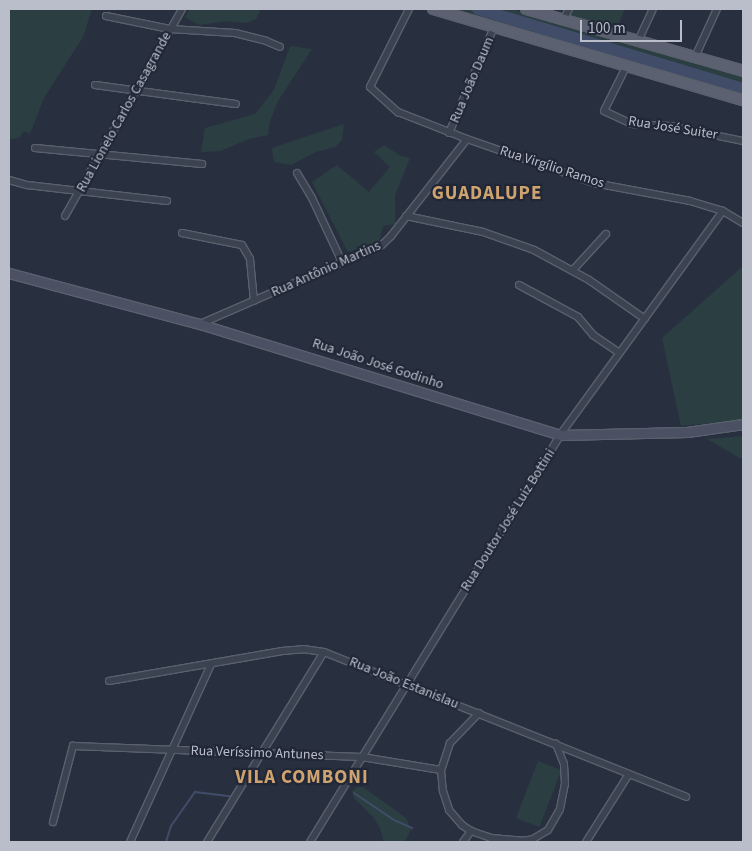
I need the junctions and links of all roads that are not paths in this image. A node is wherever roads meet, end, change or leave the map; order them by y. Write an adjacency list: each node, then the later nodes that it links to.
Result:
1 (182, 9): 11 (street, Rua Lionelo Carlos Casagrande)
2 (409, 9): 21 (street, Rua Virgílio Ramos)
3 (433, 9): 10 (main road)
4 (526, 9): 9 (main road)
5 (569, 9): 9 (street)
6 (653, 9): 12 (street)
7 (717, 9): 14 (street)
8 (106, 16): 11 (street)
9 (564, 20): 12 (main road)
10 (494, 27): 15 (main road); 21 (street, Rua João Daum)
11 (170, 29): 13 (street); 18 (street, Rua Lionelo Carlos Casagrande)
12 (638, 41): 14 (main road)
13 (280, 47)
14 (695, 57): 16 (main road)
15 (627, 65): 19 (main road); 23 (street, Rua José Suiter)
16 (743, 71)
17 (95, 85): 18 (street)
18 (136, 90): 20 (street); 25 (street, Rua Lionelo Carlos Casagrande)
19 (743, 100)
20 (236, 104)
21 (449, 133): 22 (street, Rua Virgílio Ramos)
22 (468, 139): 31 (street, Rua Virgílio Ramos); 33 (street, Rua Antônio Martins)
23 (743, 141)
24 (35, 148): 25 (street)
25 (100, 154): 26 (street); 29 (street, Rua Lionelo Carlos Casagrande)
26 (202, 164)
27 (297, 173): 37 (street)
28 (9, 180): 29 (street)
29 (80, 191): 30 (street); 32 (street, Rua Lionelo Carlos Casagrande)
30 (167, 201)
31 (724, 211): 34 (street, Rua Virgílio Ramos); 42 (street, Rua Doutor José Luiz Bottini)
32 (66, 216)
33 (406, 216): 37 (street, Rua Antônio Martins); 38 (street)
34 (743, 224)
35 (182, 233): 41 (street)
36 (606, 234): 38 (street)
37 (342, 262): 41 (street, Rua Antônio Martins)
38 (573, 270): 42 (street)
39 (9, 273): 43 (street, Rua João José Godinho)
40 (519, 285): 44 (street)
41 (254, 301): 43 (street, Rua Antônio Martins)
42 (645, 319): 44 (street, Rua Doutor José Luiz Bottini)
43 (200, 324): 46 (street, Rua João José Godinho)
44 (620, 353): 46 (street, Rua Doutor José Luiz Bottini)
45 (743, 424): 46 (street, Rua João José Godinho)
46 (560, 435): 50 (street, Rua Doutor José Luiz Bottini)
47 (324, 652): 48 (street, Rua João Estanislau); 50 (street, Rua João Estanislau); 54 (street)
48 (211, 664): 49 (street, Rua João Estanislau); 53 (street)
49 (110, 682)
50 (407, 684): 51 (street, Rua João Estanislau); 55 (street, Rua Doutor José Luiz Bottini)
51 (479, 713): 52 (street, Rua João Estanislau); 56 (street)
52 (556, 744): 57 (street, Rua João Estanislau); 60 (street)
53 (172, 750): 54 (street, Rua Veríssimo Antunes); 59 (street, Rua Veríssimo Antunes); 61 (street)
54 (262, 753): 55 (street, Rua Veríssimo Antunes); 62 (street)
55 (362, 757): 56 (street, Rua Veríssimo Antunes); 63 (street, Rua Doutor José Luiz Bottini)
56 (441, 770): 60 (street)
57 (629, 774): 58 (street, Rua João Estanislau); 65 (street)
58 (686, 797)
59 (53, 822)
60 (471, 831): 64 (street)
61 (130, 842)
62 (207, 842)
63 (310, 842)
64 (462, 842)
65 (586, 842)

